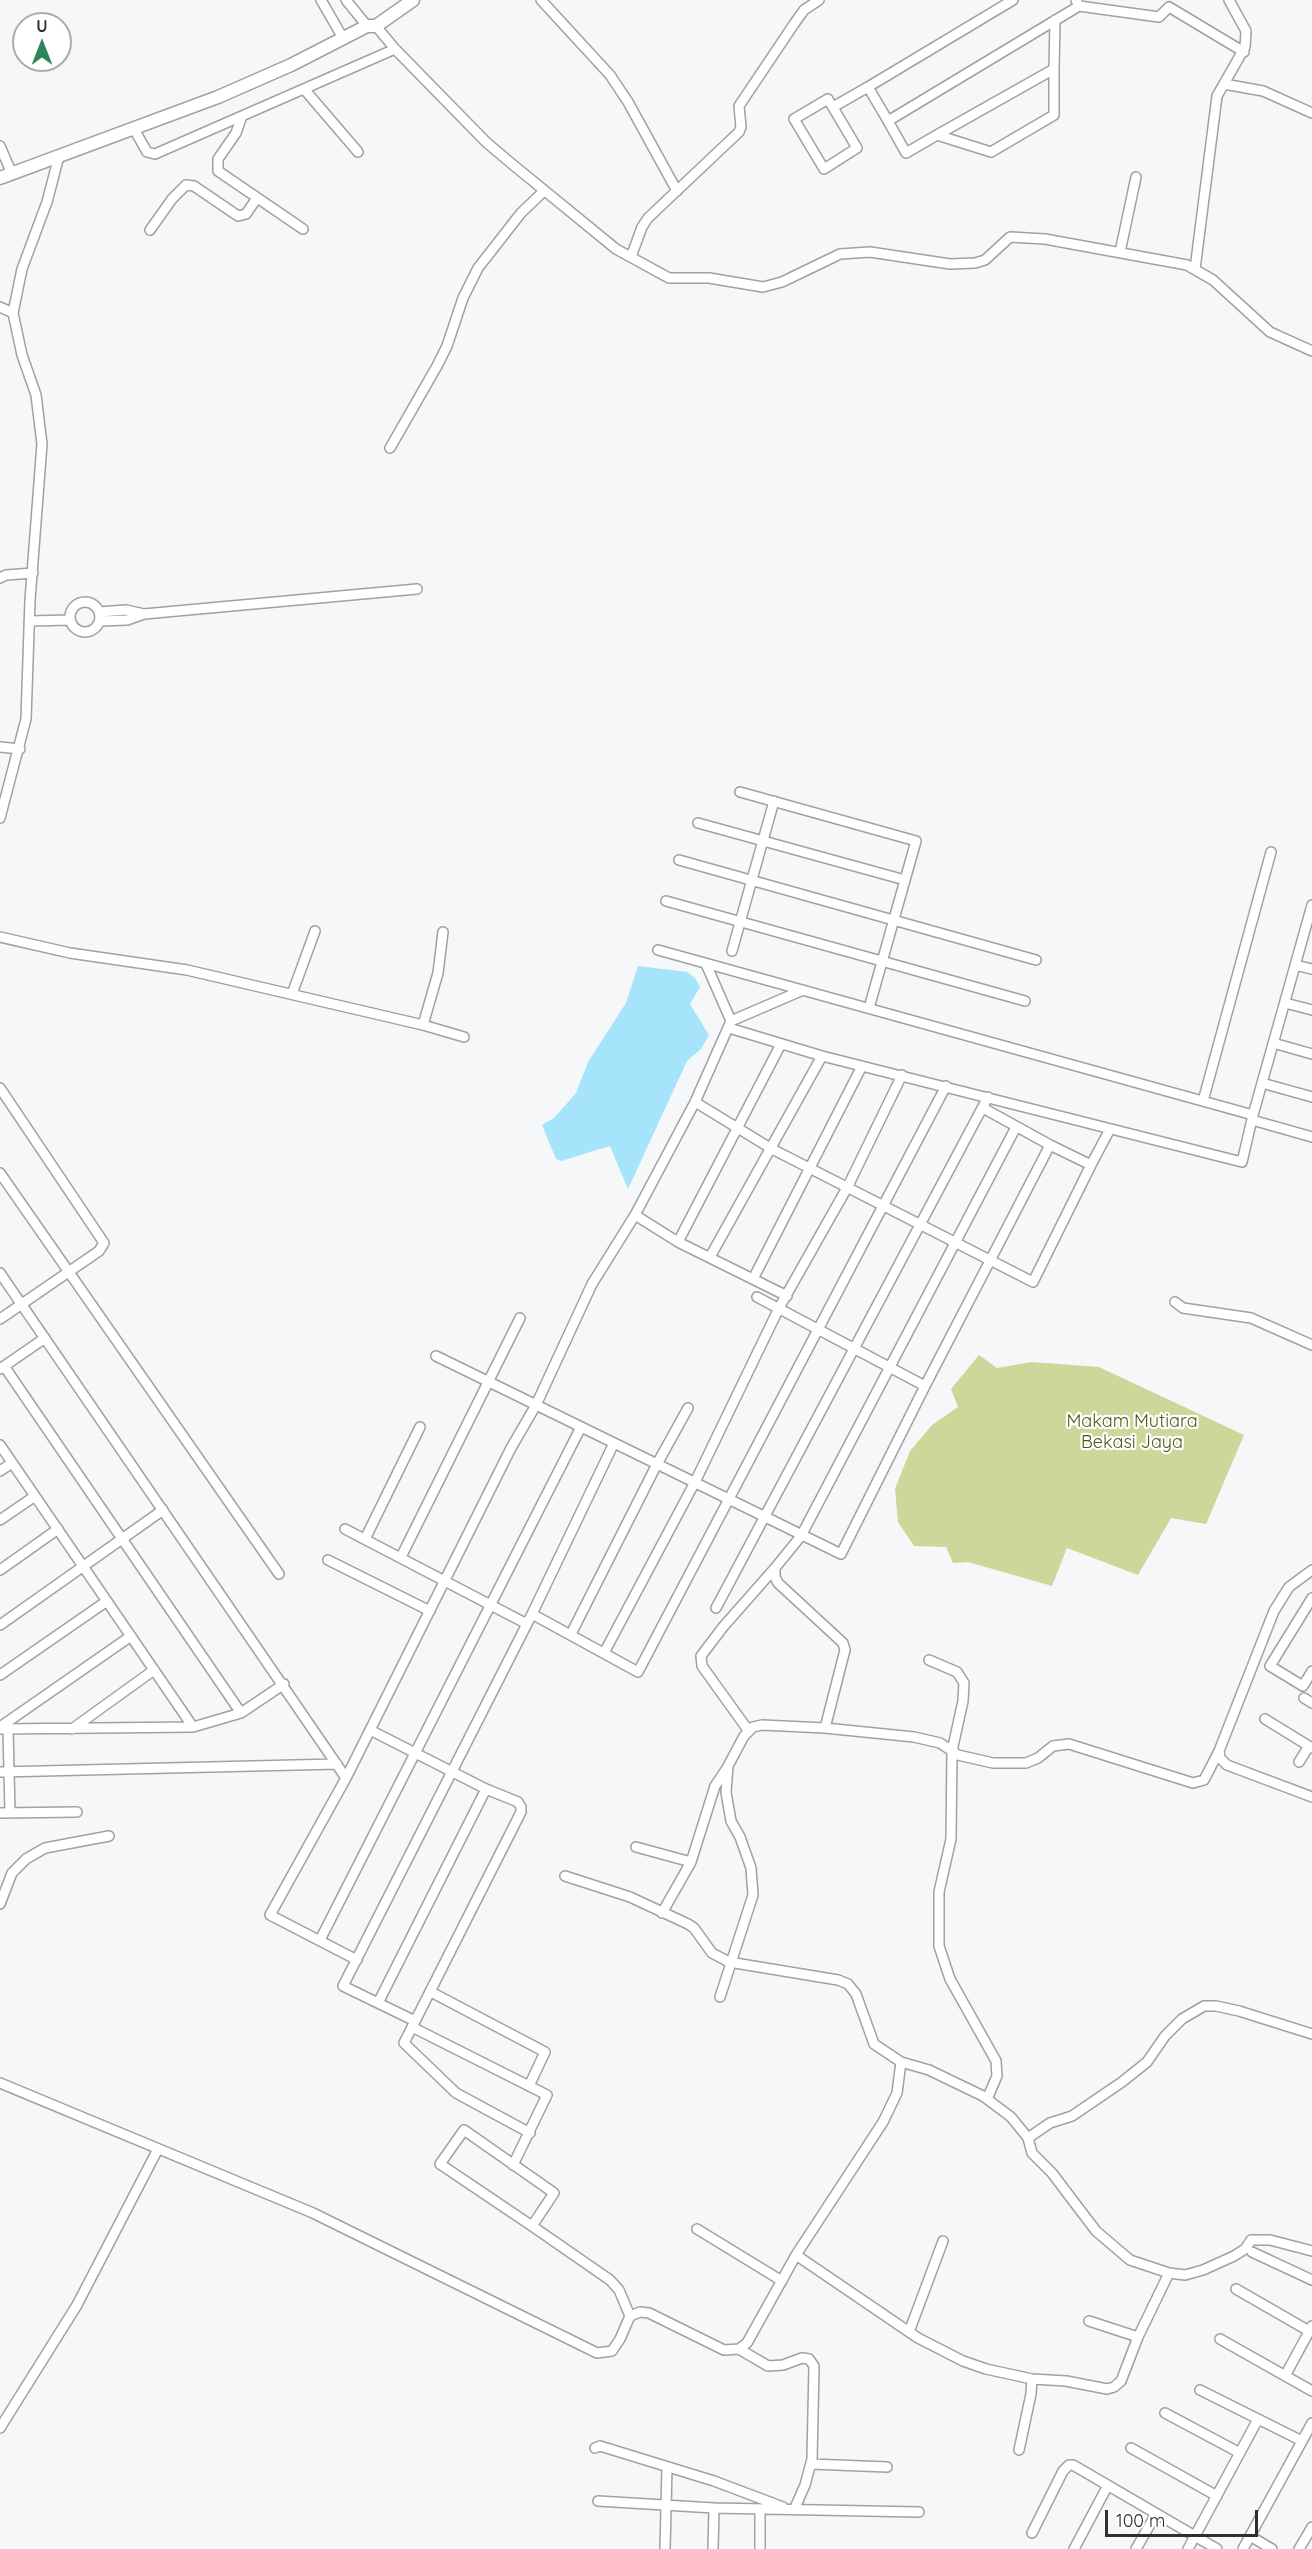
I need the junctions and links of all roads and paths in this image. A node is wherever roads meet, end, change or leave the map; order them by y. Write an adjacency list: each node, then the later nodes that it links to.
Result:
1 (321, 0): 11 (street)
2 (346, 0): 10 (street)
3 (413, 0): 10 (street)
4 (541, 0): 30 (street)
5 (819, 0): 30 (street)
6 (1013, 0): 16 (street)
7 (1229, 0): 13 (street)
8 (1078, 3): 9 (street); 13 (street)
9 (1055, 20): 14 (street); 21 (street)
10 (371, 26): 11 (street); 12 (street)
11 (343, 38): 22 (street)
12 (395, 49): 17 (street); 29 (street)
13 (1244, 52): 15 (street)
14 (1054, 69): 23 (street); 23 (street)
15 (1224, 84): 19 (street); 36 (street)
16 (868, 87): 18 (street); 21 (street)
17 (304, 89): 20 (street); 25 (street)
18 (833, 107): 18 (street)
19 (1312, 113)
20 (242, 116): 22 (street); 31 (street)
21 (888, 121): 23 (street)
22 (134, 129): 26 (street)
23 (937, 135)
24 (0, 146): 27 (street)
25 (358, 152)
26 (59, 156): 27 (street); 38 (street)
27 (6, 176)
28 (1136, 177): 34 (street)
29 (544, 191): 35 (street); 40 (street)
30 (677, 191): 35 (street)
31 (257, 198): 32 (street); 33 (street)
32 (303, 229)
33 (150, 231)
34 (1120, 252): 35 (street); 36 (street)
35 (631, 257)
36 (1195, 269): 39 (street)
37 (0, 307): 38 (street)
38 (13, 313): 41 (street)
39 (1312, 351)
40 (390, 448)
41 (33, 573): 42 (street); 46 (street)
42 (0, 579)
43 (417, 589): 44 (street)
44 (99, 616): 45 (street); 45 (street)
45 (70, 620): 46 (street)
46 (30, 621): 48 (street)
47 (0, 747): 48 (street)
48 (20, 749): 51 (street)
49 (740, 792): 50 (street)
50 (774, 801): 53 (street); 57 (street)
51 (0, 818)
52 (698, 823): 53 (street)
53 (763, 841): 56 (street); 57 (street)
54 (1271, 852): 93 (street)
55 (679, 860): 56 (street)
56 (752, 880): 60 (street); 61 (street)
57 (905, 880): 60 (street)
58 (666, 901): 61 (street)
59 (1312, 905): 62 (street)
60 (894, 920): 68 (street); 69 (street)
61 (740, 921): 67 (street); 69 (street)
62 (1309, 926): 71 (street)
63 (315, 931): 74 (street)
64 (443, 932): 79 (street)
65 (0, 937): 74 (street)
66 (658, 950): 70 (street)
67 (732, 951)
68 (1036, 960)
69 (882, 961): 75 (street); 77 (street)
70 (706, 963): 73 (street); 80 (street)
71 (1295, 964): 72 (street); 76 (street)
72 (1312, 969)
73 (803, 990): 77 (street); 80 (street)
74 (292, 994): 79 (street)
75 (1024, 1001)
76 (1285, 1003): 78 (street); 82 (street)
77 (869, 1008): 93 (street)
78 (1312, 1010)
79 (423, 1025): 81 (street)
80 (730, 1025): 83 (street); 94 (street)
81 (464, 1037)
82 (1273, 1043): 84 (street); 88 (street)
83 (781, 1044): 85 (street); 98 (street)
84 (1312, 1053)
85 (822, 1056): 86 (street); 102 (street)
86 (861, 1066): 87 (street); 104 (street)
87 (902, 1075): 89 (street); 106 (street)
88 (1262, 1083): 92 (street); 96 (street)
89 (946, 1086): 91 (street); 107 (street)
90 (0, 1088): 114 (street)
91 (988, 1097): 95 (street); 99 (street)
92 (1312, 1097)
93 (1203, 1101): 96 (street)
94 (695, 1102): 98 (street); 108 (street)
95 (983, 1108): 97 (street); 109 (street)
96 (1253, 1118): 99 (street); 100 (street)
97 (1017, 1127): 101 (street); 110 (street)
98 (736, 1129): 102 (street); 111 (street)
99 (1110, 1129): 103 (street)
100 (1312, 1137)
101 (1050, 1145): 103 (street); 113 (street)
102 (772, 1149): 104 (street); 112 (street)
103 (1091, 1165): 113 (street)
104 (809, 1166): 106 (street); 116 (street)
105 (0, 1173): 114 (street)
106 (848, 1186): 107 (street); 117 (street)
107 (885, 1206): 109 (street); 124 (street)
108 (635, 1215): 111 (street); 133 (street)
109 (920, 1224): 110 (street); 127 (street)
110 (954, 1241): 113 (street); 129 (street)
111 (678, 1242): 112 (street)
112 (710, 1257): 116 (street)
113 (992, 1261): 132 (street)
114 (68, 1272): 120 (street); 159 (street)
115 (0, 1273): 120 (street)
116 (753, 1279): 117 (street)
117 (787, 1296): 121 (street)
118 (757, 1297): 121 (street)
119 (1175, 1302): 126 (street)
120 (21, 1304): 122 (street); 125 (street)
121 (779, 1308): 124 (street); 142 (street)
122 (0, 1318)
123 (520, 1318): 131 (street)
124 (818, 1328): 127 (street); 144 (street)
125 (45, 1338): 130 (street); 145 (street)
126 (1312, 1344)
127 (854, 1347): 129 (street); 146 (street)
128 (436, 1356): 131 (street)
129 (890, 1367): 132 (street); 150 (street)
130 (2, 1368): 151 (street)
131 (487, 1381): 133 (street); 153 (street)
132 (925, 1386): 150 (street)
133 (536, 1405): 136 (street); 160 (street)
134 (688, 1408): 140 (street)
135 (420, 1427): 152 (street)
136 (581, 1427): 137 (street); 163 (street)
137 (614, 1443): 140 (street); 166 (street)
138 (0, 1445): 139 (street)
139 (12, 1463): 141 (street); 143 (street)
140 (657, 1464): 142 (street); 169 (street)
141 (0, 1471)
142 (695, 1482): 144 (street); 171 (street)
143 (35, 1496): 147 (street); 149 (street)
144 (729, 1499): 146 (street); 171 (street)
145 (163, 1510): 151 (street); 176 (street)
146 (766, 1518): 150 (street); 164 (street)
147 (0, 1520)
148 (345, 1529): 152 (street)
149 (58, 1530): 155 (street); 157 (street)
150 (801, 1536): 156 (street)
151 (122, 1539): 155 (street); 177 (street)
152 (365, 1539): 153 (street)
153 (401, 1557): 160 (street)
154 (328, 1560): 165 (street)
155 (83, 1567): 162 (street); 168 (street)
156 (775, 1568): 181 (street); 184 (street)
157 (0, 1570)
158 (1312, 1570): 187 (street)
159 (279, 1574)
160 (445, 1580): 163 (street); 165 (street)
161 (1312, 1598): 174 (street)
162 (107, 1601): 170 (street); 175 (street)
163 (490, 1604): 167 (street); 188 (street)
164 (716, 1608)
165 (430, 1611): 183 (street)
166 (532, 1614): 167 (street); 169 (street)
167 (527, 1624): 193 (street)
168 (0, 1625)
169 (571, 1634): 171 (street)
170 (130, 1636): 173 (street); 180 (street)
171 (604, 1653)
172 (929, 1660): 186 (street)
173 (154, 1670): 179 (street); 182 (street)
174 (1312, 1671)
175 (0, 1675)
176 (284, 1684): 177 (street); 190 (street)
177 (241, 1713): 179 (street)
178 (1265, 1719): 185 (street)
179 (193, 1727): 182 (street)
180 (3, 1728): 182 (street); 192 (street)
181 (825, 1728): 184 (street); 186 (street)
182 (72, 1729)
183 (370, 1730): 188 (street); 194 (street)
184 (748, 1730): 191 (street)
185 (1310, 1747): 189 (street)
186 (952, 1751): 187 (street); 216 (street)
187 (1220, 1751): 196 (street)
188 (414, 1753): 193 (street); 205 (street)
189 (1299, 1762)
190 (337, 1764): 192 (street); 194 (street)
191 (728, 1766): 201 (street); 207 (street)
192 (4, 1772): 198 (street)
193 (452, 1772): 195 (street); 206 (street)
194 (346, 1778): 205 (street)
195 (486, 1789): 208 (street); 210 (street)
196 (1312, 1797)
197 (77, 1812): 198 (street)
198 (5, 1813)
199 (109, 1836): 203 (street)
200 (636, 1847): 201 (street)
201 (691, 1862): 204 (street)
202 (565, 1876): 204 (street)
203 (0, 1904)
204 (662, 1913): 207 (street)
205 (320, 1940): 206 (street)
206 (357, 1960): 210 (street)
207 (729, 1962): 209 (street); 213 (street)
208 (431, 1992): 211 (street); 215 (street)
209 (720, 1997)
210 (378, 2003): 211 (street)
211 (413, 2024): 215 (street); 217 (street)
212 (1312, 2034): 218 (street)
213 (901, 2062): 216 (street); 226 (street)
214 (0, 2083): 219 (street)
215 (529, 2086): 217 (street)
216 (987, 2099): 218 (street)
217 (530, 2133): 220 (street)
218 (1028, 2138): 227 (street)
219 (158, 2149): 231 (street); 245 (street)
220 (513, 2164): 221 (street); 221 (street)
221 (532, 2226): 231 (street)
222 (697, 2229): 229 (street)
223 (943, 2241): 234 (street)
224 (1312, 2251): 227 (street)
225 (1252, 2252): 228 (street)
226 (796, 2255): 229 (street); 234 (street)
227 (1169, 2273): 235 (street)
228 (1312, 2280)
229 (782, 2281): 237 (street)
230 (1236, 2289): 233 (street)
231 (630, 2316): 237 (street)
232 (1089, 2321): 235 (street)
233 (1311, 2328): 238 (street)
234 (909, 2332): 239 (street)
235 (1138, 2337): 239 (street)
236 (1220, 2339): 238 (street)
237 (739, 2349): 251 (street)
238 (1285, 2376): 241 (street)
239 (1032, 2379): 249 (street)
240 (1200, 2390): 243 (street)
241 (1312, 2391)
242 (1165, 2413): 250 (street)
243 (1257, 2421): 246 (street); 250 (street)
244 (1312, 2423): 246 (street)
245 (0, 2428)
246 (1302, 2441): 266 (street)
247 (595, 2448): 253 (street)
248 (1131, 2448): 255 (street)
249 (1019, 2450)
250 (1240, 2453): 255 (street)
251 (811, 2464): 252 (street); 260 (street)
252 (887, 2467)
253 (667, 2468): 257 (street); 260 (street)
254 (1107, 2487): 262 (street); 264 (street); 270 (street)
255 (1217, 2496): 265 (street)
256 (598, 2501): 257 (street)
257 (666, 2505): 258 (street); 267 (street)
258 (714, 2508): 259 (street); 268 (street)
259 (760, 2509): 260 (street); 269 (street)
260 (791, 2510): 261 (street)
261 (920, 2512)
262 (1156, 2514): 265 (street); 271 (street)
263 (1312, 2527): 276 (street)
264 (1032, 2533)
265 (1195, 2536): 272 (street); 273 (street)
266 (1250, 2536): 274 (street); 275 (street)
267 (665, 2549)
268 (713, 2549)
269 (760, 2549)
270 (1074, 2549)
271 (1136, 2549)
272 (1188, 2549)
273 (1218, 2549)
274 (1244, 2549)
275 (1272, 2549)
276 (1299, 2549)

